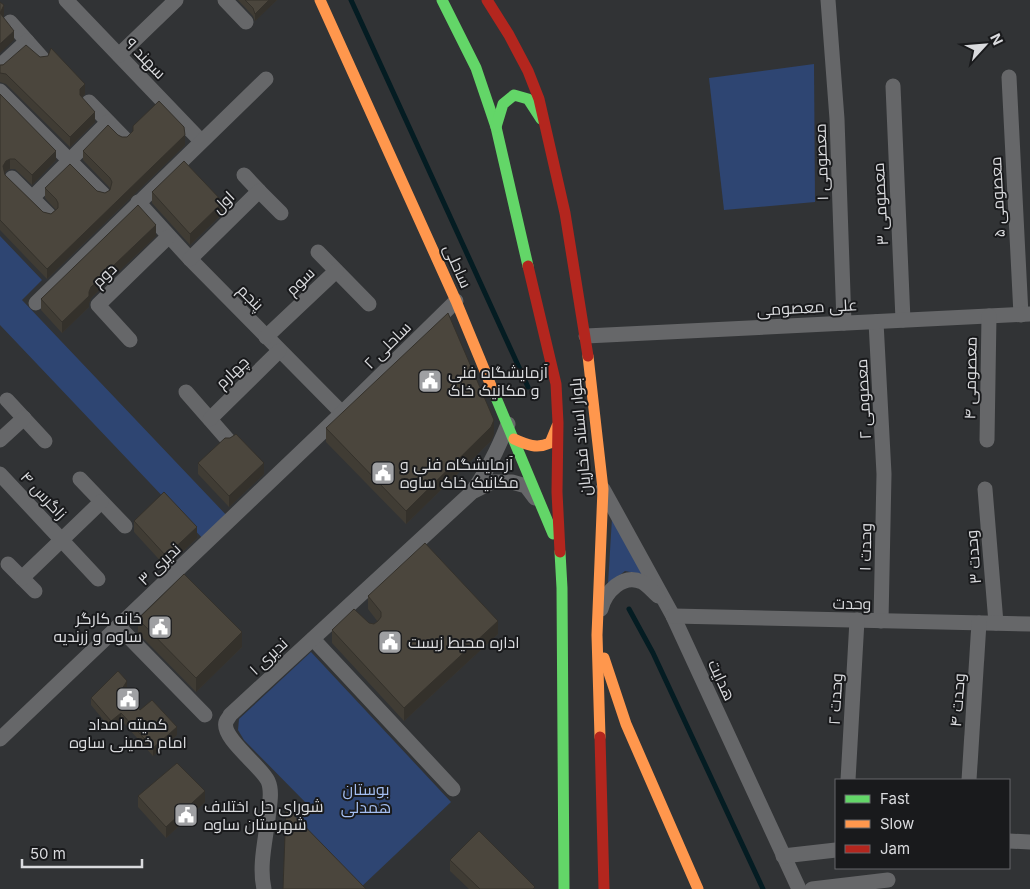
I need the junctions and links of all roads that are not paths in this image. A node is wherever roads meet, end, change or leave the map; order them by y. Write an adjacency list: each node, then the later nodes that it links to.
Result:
1 (66, 0): 11 (street, سهند ۹)
2 (176, 0): 11 (street)
3 (225, 0): 9 (street)
4 (320, 0): 37 (main road, ساحلی)
5 (442, 0): 20 (main road, بلوار استاد فخاریان)
6 (487, 0): 21 (main road, بلوار استاد فخاریان)
7 (828, 0): 44 (street, معصومی ۱)
8 (10, 22): 10 (street)
9 (246, 22)
10 (27, 41): 12 (street); 13 (street)
11 (119, 55): 23 (street, سهند ۹)
12 (42, 58)
13 (0, 66)
14 (1009, 77): 40 (street, معصومی ۵)
15 (266, 78): 23 (street)
16 (893, 86): 42 (street, معصومی ۳)
17 (0, 91): 24 (street)
18 (89, 102): 19 (street)
19 (108, 122): 22 (street); 24 (street)
20 (496, 127): 21 (main road); 54 (main road, بلوار استاد فخاریان)
21 (546, 128): 45 (main road, بلوار استاد فخاریان)
22 (124, 138)
23 (201, 141): 30 (street)
24 (69, 161): 28 (street); 29 (street)
25 (244, 175): 27 (street)
26 (12, 178): 29 (street)
27 (259, 191): 31 (street, اول); 35 (street, اول)
28 (103, 194)
29 (32, 198): 32 (street)
30 (138, 202): 33 (street, پنجم); 38 (street)
31 (281, 213)
32 (49, 215)
33 (168, 237): 35 (street, پنجم); 47 (street, دوم)
34 (318, 252): 36 (street)
35 (190, 259): 46 (street, پنجم)
36 (336, 271): 39 (street); 46 (street, سوم)
37 (456, 301): 51 (street, ساحلی ۲); 55 (main road, ساحلی)
38 (36, 303)
39 (369, 304)
40 (1026, 315): 41 (street, علی معصومی)
41 (989, 316): 42 (street, علی معصومی); 59 (street, معصومی ۴)
42 (903, 320): 43 (street, علی معصومی)
43 (876, 322): 44 (street, علی معصومی); 62 (street, معصومی ۲)
44 (844, 323): 45 (street, علی معصومی)
45 (586, 336): 65 (main road, بلوار استاد فخاریان)
46 (266, 337): 48 (street, پنجم)
47 (130, 340)
48 (279, 351): 51 (street, پنجم); 53 (street, چهارم)
49 (186, 392): 53 (street)
50 (7, 400): 52 (street)
51 (342, 413): 84 (street, ندیری ۳)
52 (24, 418): 57 (street); 60 (street)
53 (210, 419): 58 (street)
54 (558, 423): 56 (main road); 71 (main road, بلوار استاد فخاریان)
55 (508, 424): 56 (main road, ساحلی); 66 (street)
56 (514, 439): 68 (main road, ساحلی)
57 (0, 440)
58 (228, 440)
59 (987, 440)
60 (45, 441)
61 (0, 474): 70 (street, زاگرس ۴)
62 (884, 474): 80 (street, وحدت ۱)
63 (80, 479): 67 (street)
64 (985, 489): 82 (street, وحدت ۳)
65 (604, 490): 77 (street, هدایت); 85 (main road, بلوار استاد فخاریان)
66 (471, 493): 68 (street); 76 (street, ندیری ۱)
67 (102, 502): 69 (street); 70 (street)
68 (544, 512): 71 (main road, ساحلی)
69 (125, 526)
70 (62, 540): 73 (street); 74 (street, زاگرس ۴)
71 (558, 548): 98 (main road, بلوار استاد فخاریان)
72 (8, 564): 73 (street)
73 (22, 578): 75 (street)
74 (98, 578)
75 (35, 592)
76 (351, 604): 78 (street); 86 (street, ندیری ۱)
77 (670, 610): 79 (street, وحدت); 85 (street); 95 (street, هدایت)
78 (361, 616)
79 (857, 620): 80 (street, وحدت); 89 (street, وحدت ۲)
80 (881, 621): 81 (street, وحدت)
81 (979, 623): 82 (street, وحدت); 90 (street, وحدت ۴)
82 (996, 623): 83 (street, وحدت)
83 (1030, 624)
84 (118, 626): 87 (street); 88 (street, ندیری ۳)
85 (598, 628): 99 (main road, بلوار استاد فخاریان); 100 (main road)
86 (313, 639): 91 (street); 97 (street, ندیری ۱)
87 (205, 715)
88 (0, 739)
89 (848, 779)
90 (969, 779)
91 (452, 789)
92 (1010, 840): 93 (street)
93 (1030, 842)
94 (835, 850): 95 (street)
95 (783, 856): 101 (street, هدایت)
96 (888, 880): 102 (street)
97 (263, 887)
98 (564, 889)
99 (604, 889)
100 (698, 889)
101 (799, 889)
102 (812, 889)

